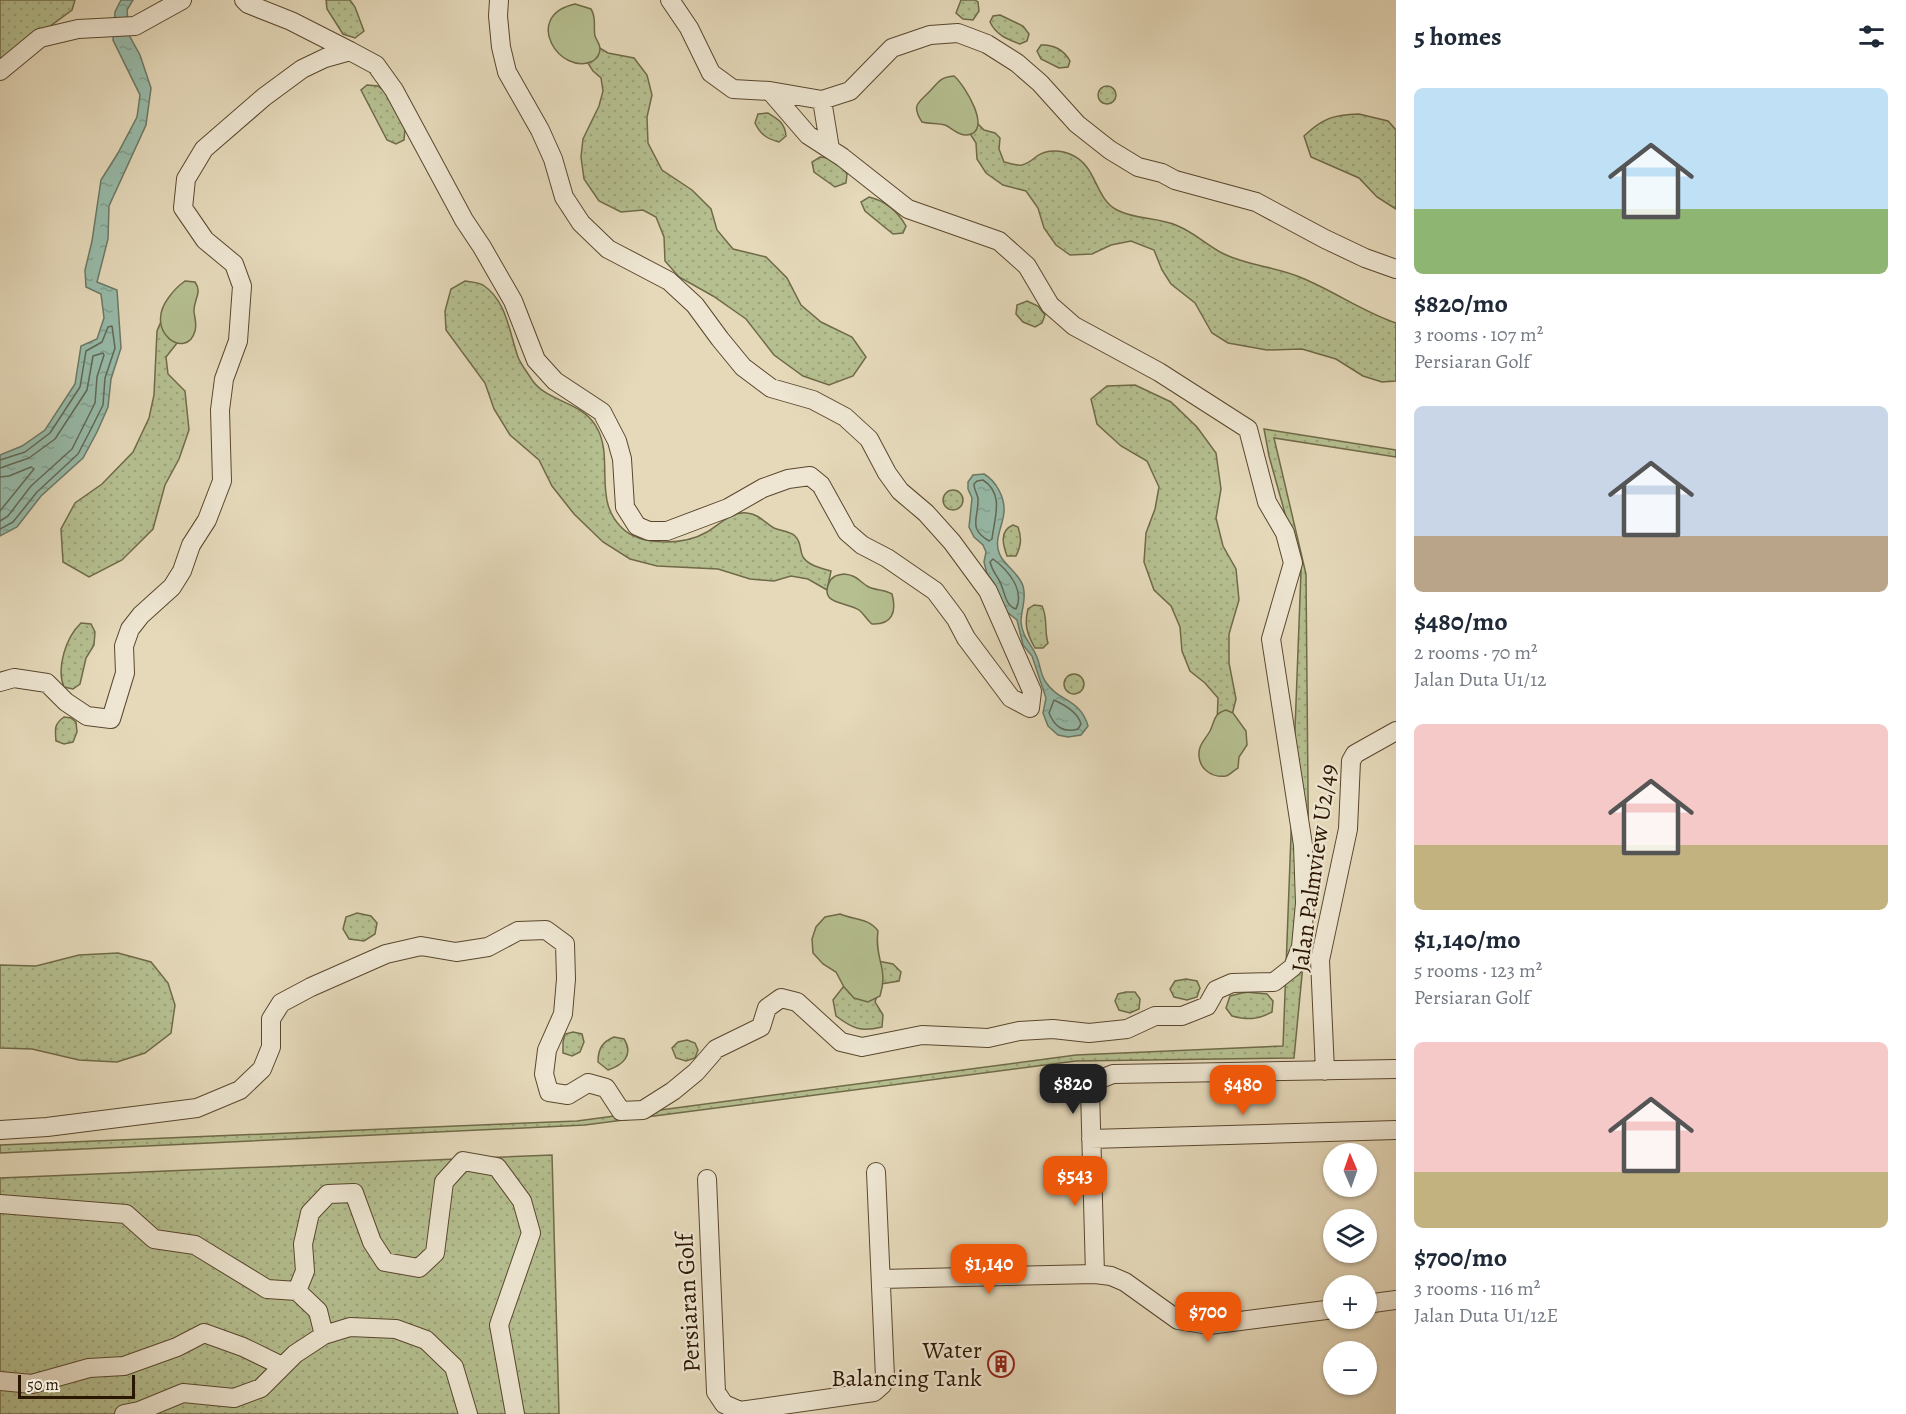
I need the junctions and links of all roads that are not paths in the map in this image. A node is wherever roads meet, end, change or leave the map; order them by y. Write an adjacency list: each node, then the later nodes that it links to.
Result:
1 (182, 0): 6 (street)
2 (244, 0): 5 (street)
3 (500, 0): 5 (street)
4 (670, 0): 7 (street)
5 (350, 51): 11 (street)
6 (0, 71)
7 (770, 90): 8 (street); 9 (street)
8 (822, 100): 9 (street); 10 (street)
9 (830, 149): 15 (street)
10 (1396, 268)
11 (0, 682)
12 (1396, 731): 14 (street, Jalan Palmview U2/49)
13 (1396, 1069): 14 (street)
14 (1325, 1071): 17 (street)
15 (0, 1130)
16 (1396, 1130): 17 (street)
17 (1091, 1139): 21 (street)
18 (876, 1172): 22 (street, Persiaran Golf)
19 (706, 1179): 22 (street, Persiaran Golf)
20 (0, 1204): 23 (street)
21 (1095, 1274): 22 (street); 26 (street)
22 (881, 1279)
23 (297, 1291): 27 (street); 32 (street)
24 (1396, 1300): 25 (street)
25 (1377, 1303)
26 (1323, 1310)
27 (324, 1335): 28 (street); 31 (street)
28 (282, 1366): 29 (street); 30 (street)
29 (0, 1381)
30 (124, 1414)
31 (468, 1414)
32 (515, 1414)

